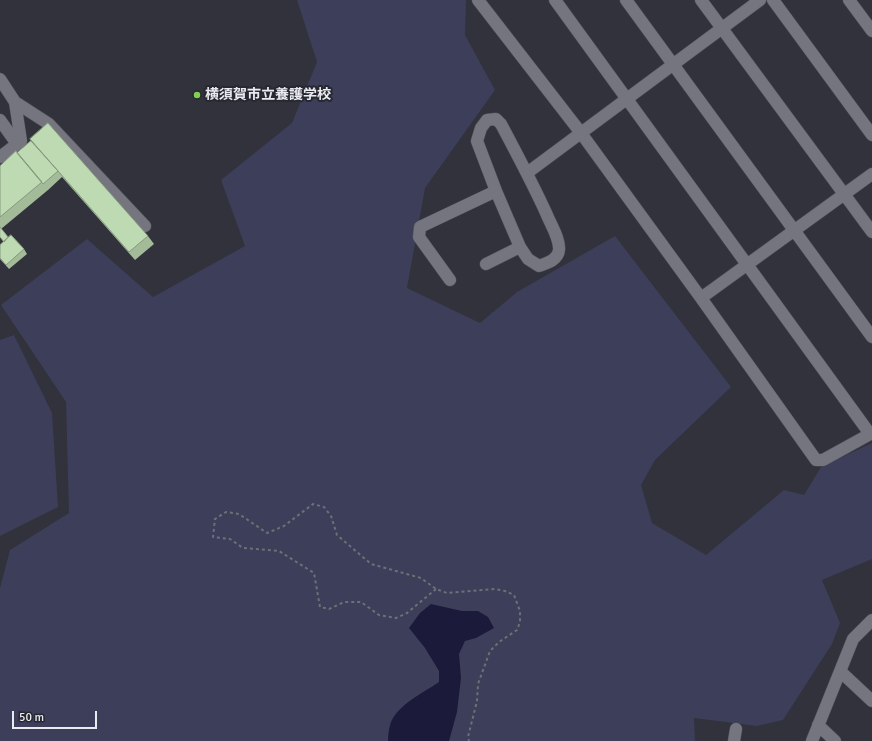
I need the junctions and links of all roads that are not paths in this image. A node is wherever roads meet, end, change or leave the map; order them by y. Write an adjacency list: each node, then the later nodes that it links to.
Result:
1 (478, 0): 15 (street)
2 (555, 0): 12 (street)
3 (626, 0): 10 (street)
4 (702, 0): 8 (street)
5 (760, 0): 8 (street)
6 (773, 0): 16 (street)
7 (849, 0): 9 (street)
8 (722, 28): 10 (street); 22 (street)
9 (872, 31)
10 (673, 65): 12 (street); 24 (street)
11 (0, 79): 13 (street)
12 (627, 99): 15 (street); 28 (street)
13 (15, 102): 17 (street); 23 (street)
14 (0, 120): 17 (street)
15 (580, 133): 19 (street); 30 (street)
16 (872, 135)
17 (17, 144): 18 (street)
18 (0, 157)
19 (527, 172): 21 (street); 26 (street)
20 (872, 174): 22 (street)
21 (496, 191): 26 (street); 29 (street)
22 (844, 194): 24 (street); 25 (street)
23 (145, 226)
24 (794, 231): 28 (street); 31 (street)
25 (872, 232)
26 (520, 248): 27 (street)
27 (486, 264)
28 (748, 264): 30 (street); 32 (street)
29 (450, 280)
30 (701, 298): 32 (street)
31 (872, 338)
32 (871, 434)
33 (871, 622): 34 (street)
34 (841, 672): 35 (street); 36 (street)
35 (872, 701)
36 (818, 725): 37 (street); 38 (street)
37 (812, 741)
38 (835, 741)

